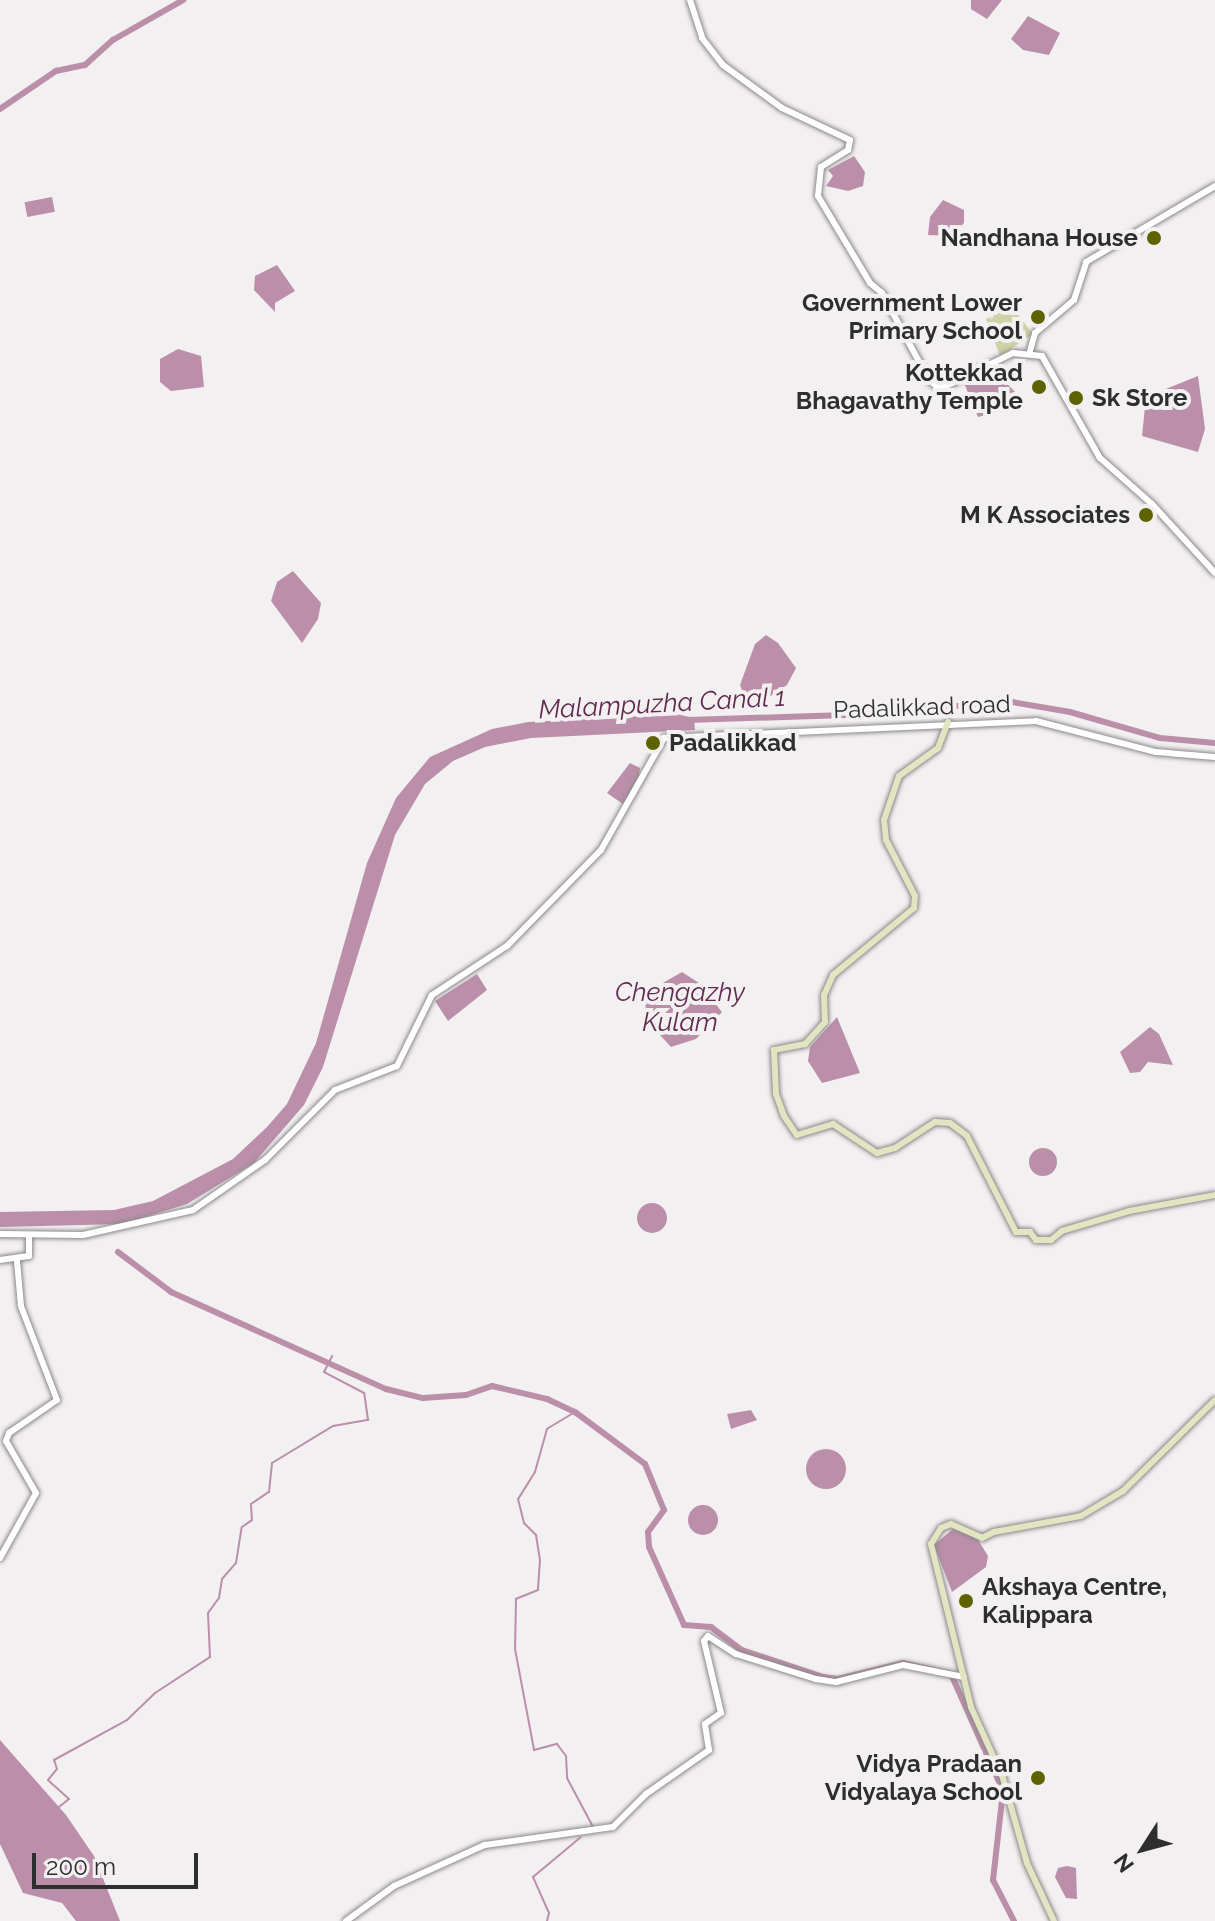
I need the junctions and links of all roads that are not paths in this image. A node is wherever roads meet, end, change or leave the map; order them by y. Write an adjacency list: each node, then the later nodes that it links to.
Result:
1 (690, 0): 3 (street)
2 (1215, 186): 3 (street)
3 (1030, 351): 4 (street)
4 (1215, 573)
5 (948, 722): 6 (street, Padalikkad road); 7 (main road); 9 (street, Padalikkad road)
6 (1215, 757)
7 (1215, 1195)
8 (0, 1234): 9 (street)
9 (29, 1236): 11 (street)
10 (0, 1260): 11 (street)
11 (17, 1261): 13 (street)
12 (1215, 1400): 14 (main road)
13 (0, 1558)
14 (960, 1677): 15 (street); 16 (main road)
15 (346, 1921)
16 (1054, 1921)

